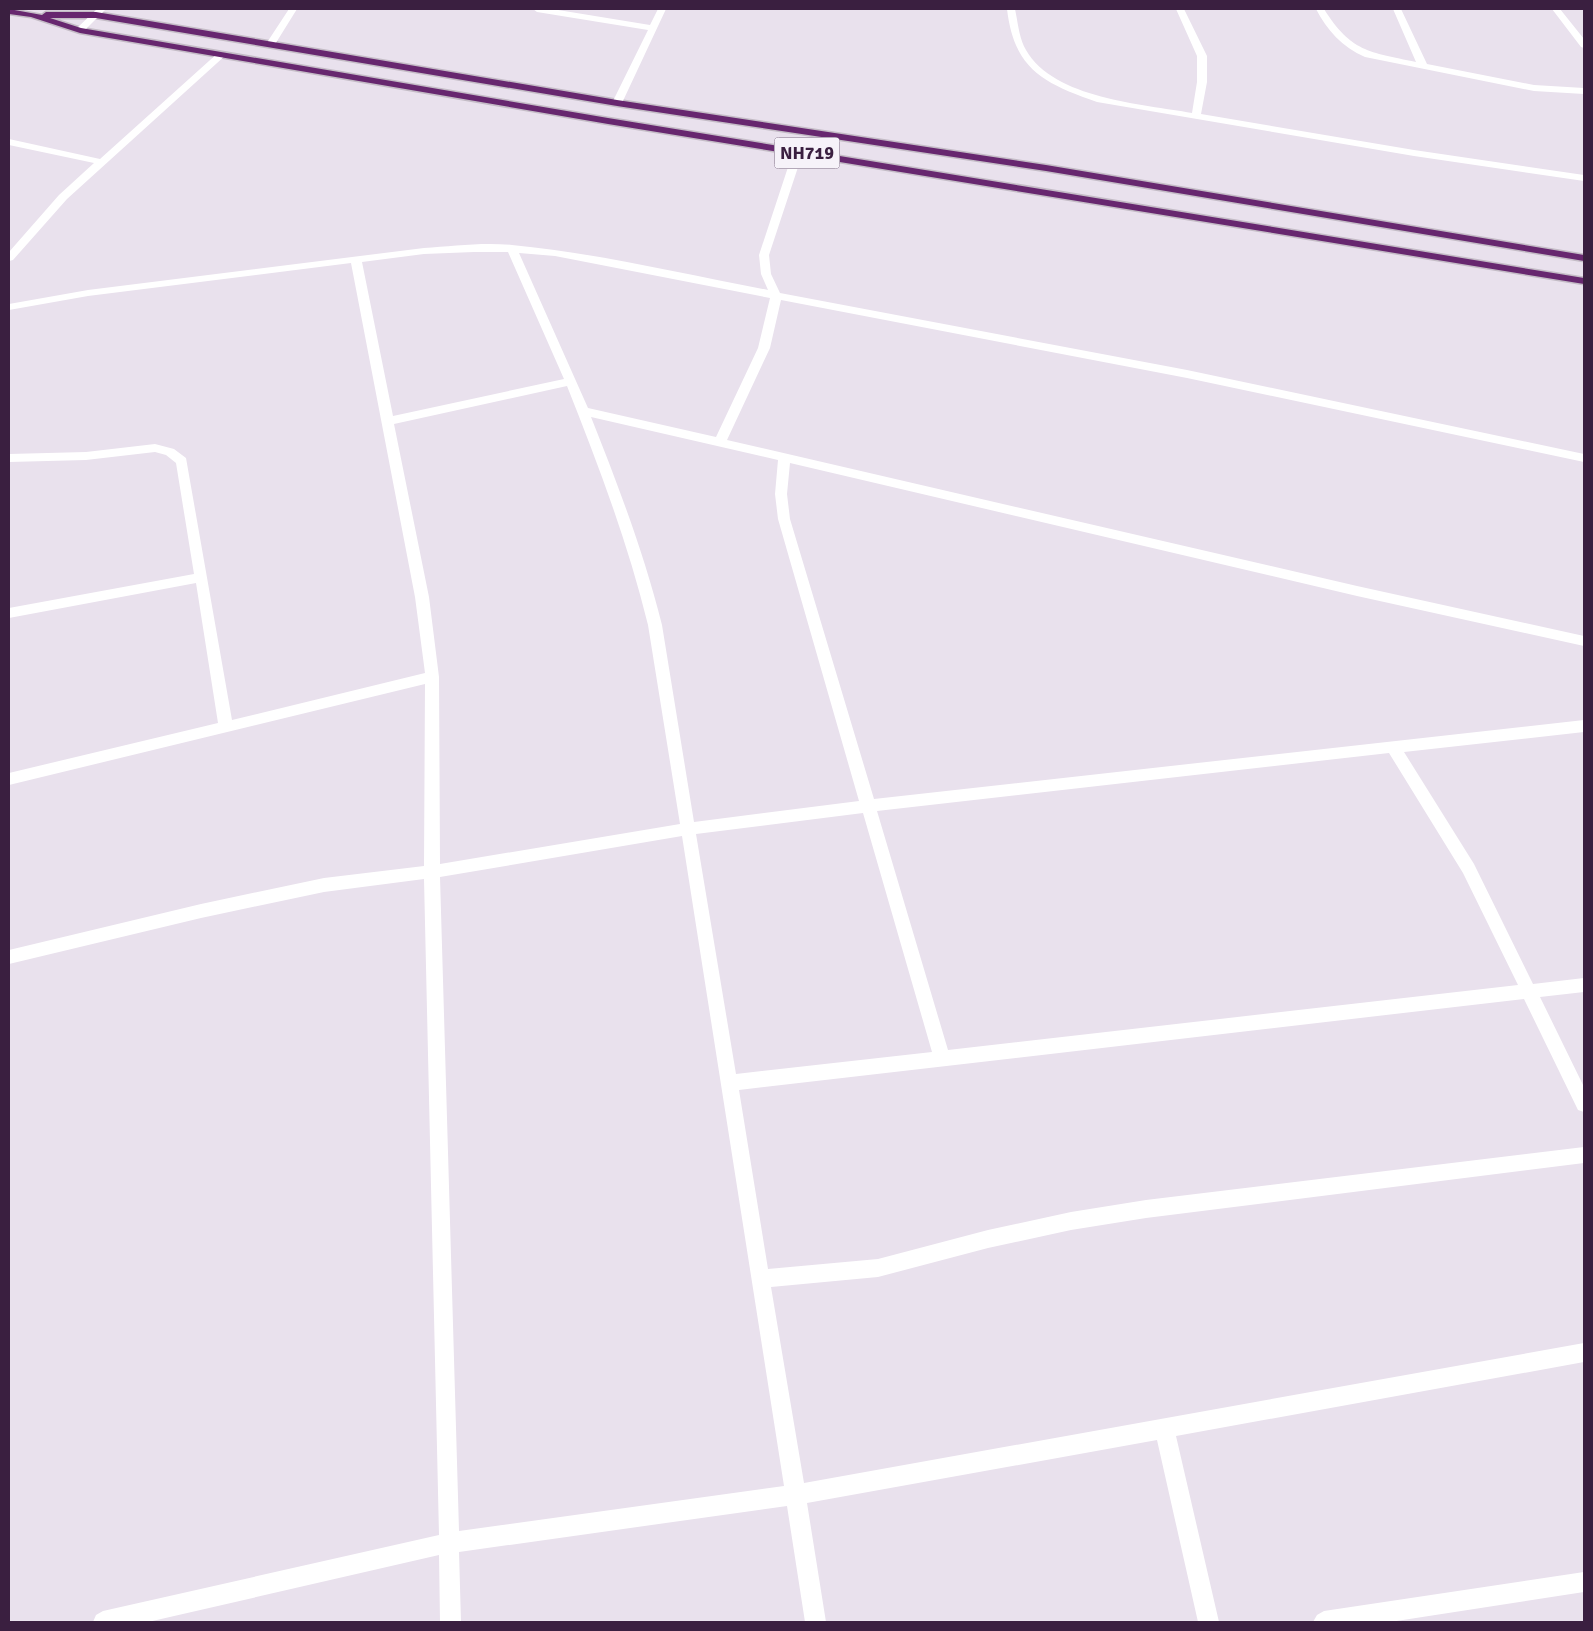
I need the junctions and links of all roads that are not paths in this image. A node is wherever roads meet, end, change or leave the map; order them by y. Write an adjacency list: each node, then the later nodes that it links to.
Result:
1 (293, 9): 14 (street)
2 (537, 9): 12 (street)
3 (662, 9): 12 (street)
4 (1011, 9): 20 (street)
5 (1180, 9): 20 (street)
6 (1320, 9): 17 (street)
7 (1397, 9): 17 (street)
8 (1556, 9): 15 (street)
9 (9, 10): 11 (highway, NH719)
10 (99, 12): 11 (highway, NH719); 13 (street); 14 (highway, NH719)
11 (32, 14): 13 (highway, NH719)
12 (654, 28): 19 (street)
13 (80, 30): 16 (highway, NH719)
14 (271, 44): 19 (highway, NH719)
15 (1584, 45)
16 (222, 54): 22 (highway, NH719); 23 (street)
17 (1424, 66): 18 (street)
18 (1584, 91)
19 (617, 103): 27 (highway, NH719)
20 (1196, 116): 24 (street)
21 (9, 142): 23 (street)
22 (798, 152): 29 (highway, NH719); 30 (street)
23 (102, 162): 26 (street)
24 (1584, 178)
25 (511, 248): 28 (street); 30 (street); 32 (street)
26 (9, 258)
27 (1584, 258)
28 (356, 260): 31 (street); 34 (street)
29 (1584, 281)
30 (776, 297): 35 (street); 38 (street)
31 (9, 307)
32 (570, 381): 33 (street); 34 (street)
33 (583, 411): 35 (street); 48 (street)
34 (389, 421): 42 (street)
35 (720, 443): 36 (street)
36 (784, 457): 41 (street); 47 (street)
37 (9, 458): 39 (street)
38 (1584, 458)
39 (202, 577): 40 (street); 44 (street)
40 (9, 613)
41 (1584, 641)
42 (432, 677): 44 (street); 49 (street)
43 (1584, 726): 45 (street)
44 (226, 727): 46 (street)
45 (1393, 747): 47 (street); 52 (street)
46 (9, 779)
47 (868, 806): 48 (street); 53 (street)
48 (687, 830): 49 (street); 54 (street)
49 (432, 872): 50 (street); 61 (street)
50 (9, 957)
51 (1584, 985): 52 (street)
52 (1529, 992): 53 (street); 55 (street)
53 (942, 1058): 54 (street)
54 (728, 1082): 57 (street)
55 (1584, 1104)
56 (1584, 1155): 57 (street)
57 (760, 1279): 60 (street)
58 (1584, 1353): 59 (street)
59 (1164, 1428): 60 (street); 66 (street)
60 (795, 1494): 61 (street); 65 (street)
61 (449, 1543): 63 (street); 64 (street)
62 (1584, 1582): 67 (street)
63 (103, 1622)
64 (451, 1622)
65 (816, 1622)
66 (1209, 1622)
67 (1324, 1622)

